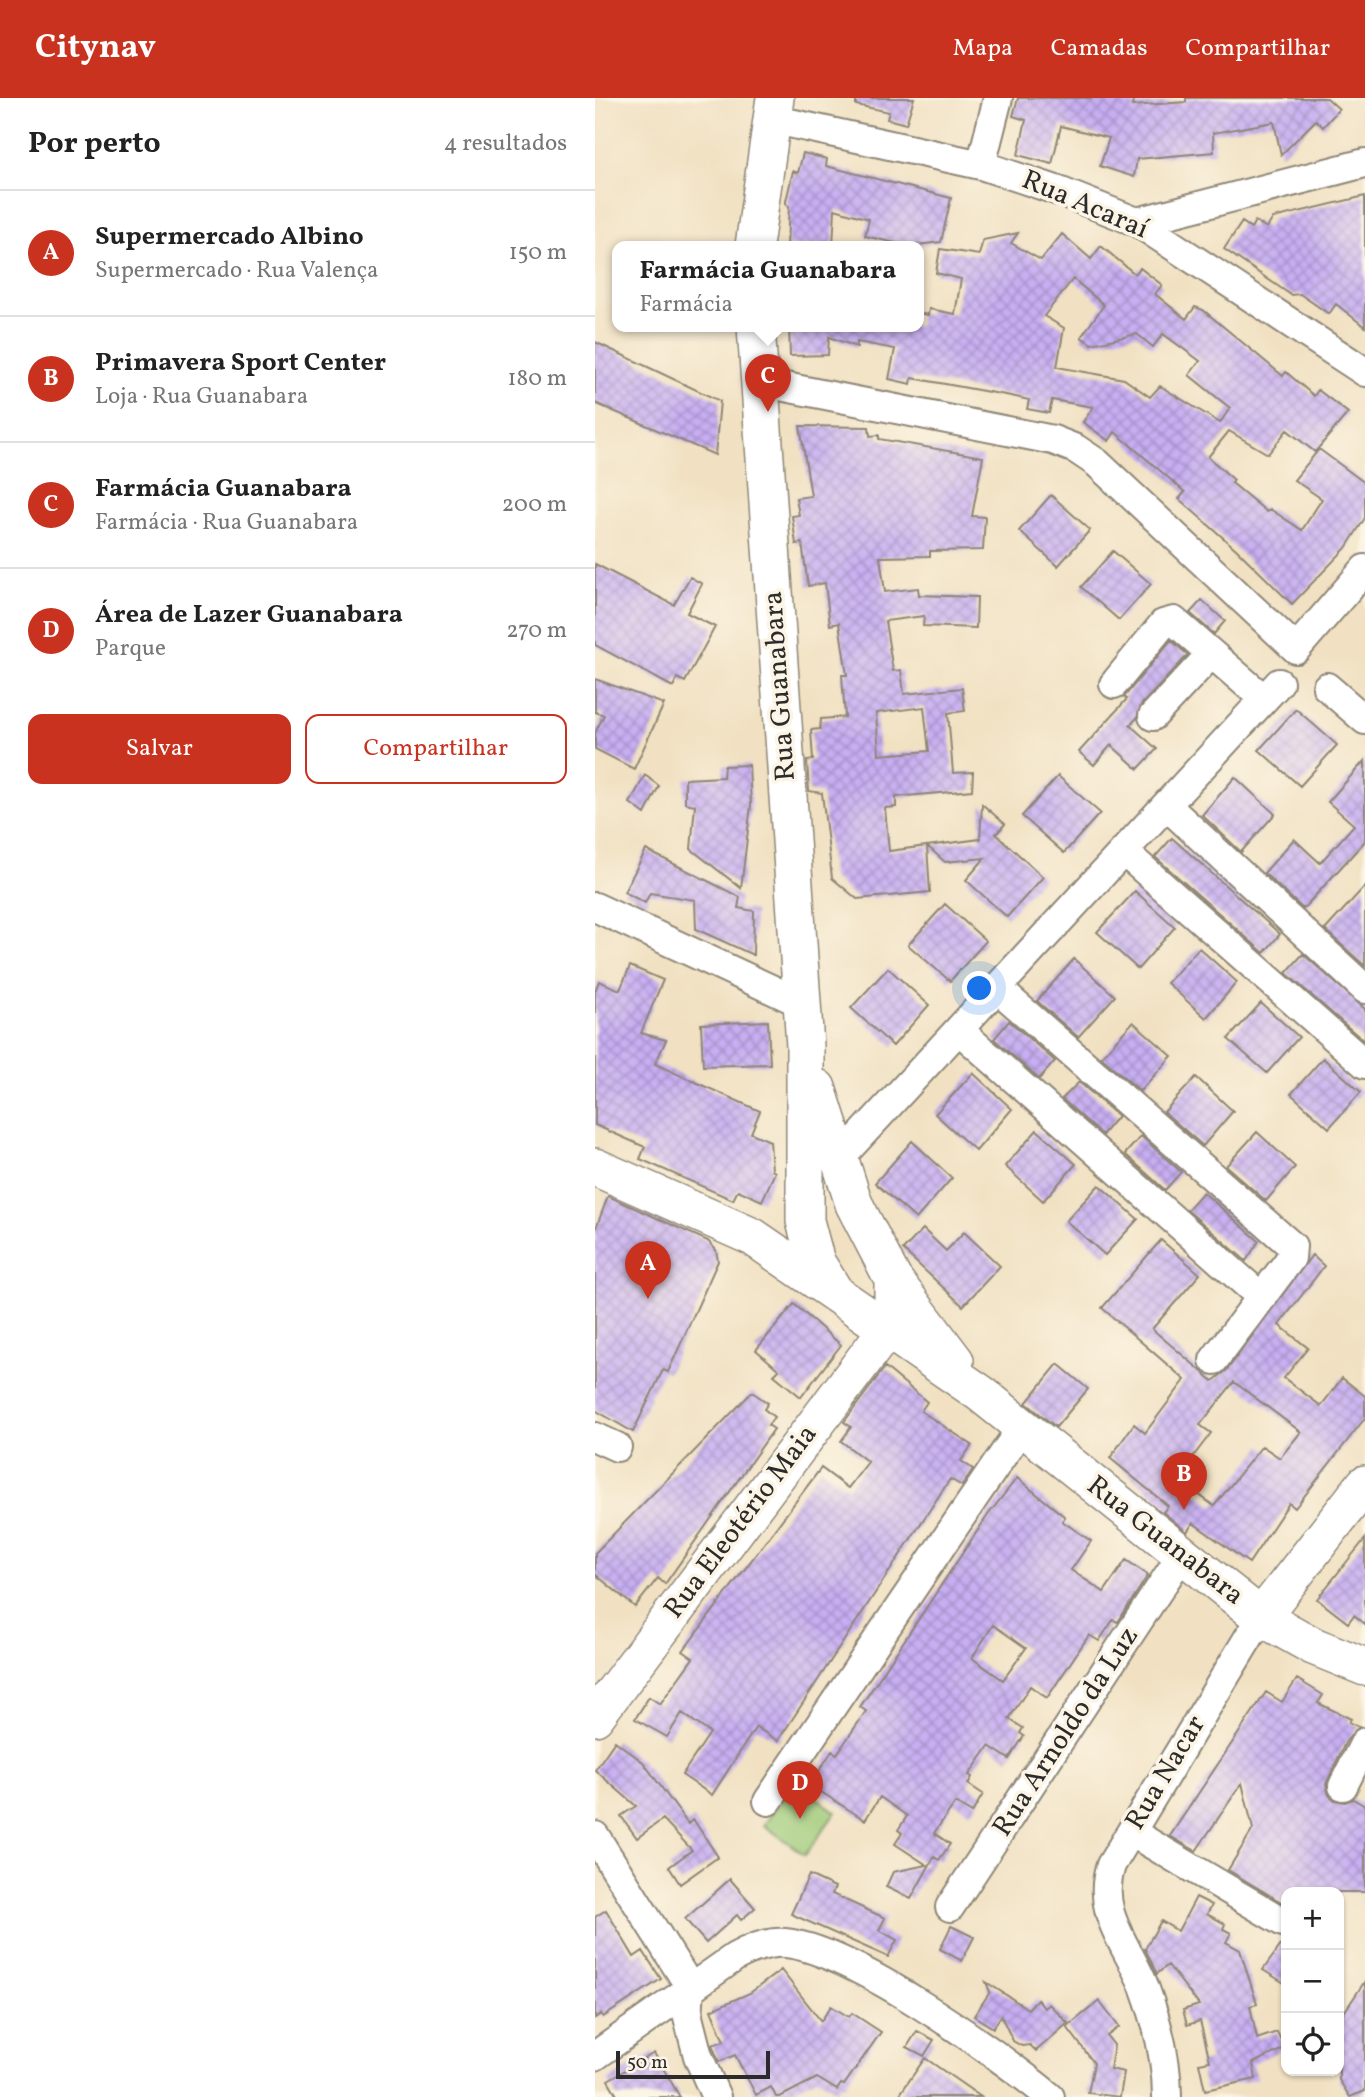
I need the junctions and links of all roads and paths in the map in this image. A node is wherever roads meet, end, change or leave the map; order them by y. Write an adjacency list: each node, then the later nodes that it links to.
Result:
1 (998, 98): 4 (street)
2 (773, 108): 4 (street, Rua Acaraí); 6 (main road)
3 (1365, 163): 5 (street)
4 (981, 165): 5 (street, Rua Acaraí)
5 (1137, 222): 8 (street, Rua Acaraí)
6 (755, 241)
7 (756, 332): 9 (main road, Rua Guanabara)
8 (1365, 372)
9 (760, 382): 10 (street); 21 (main road, Rua Guanabara)
10 (1365, 569)
11 (1211, 654): 12 (street); 14 (street); 16 (street)
12 (1114, 684)
13 (1328, 687): 15 (street)
14 (1153, 716)
15 (1365, 720)
16 (1167, 806): 17 (street); 20 (street)
17 (1124, 852): 19 (street); 24 (street)
18 (595, 907): 21 (street)
19 (998, 989): 22 (street); 31 (street)
20 (1365, 989)
21 (801, 1003): 23 (main road, Rua Guanabara)
22 (960, 1031): 25 (street); 31 (street)
23 (805, 1046): 25 (main road, Rua Guanabara); 28 (main road, Rua Guanabara)
24 (1365, 1064)
25 (838, 1160): 27 (main road, Rua Guanabara); 28 (main road)
26 (595, 1167): 29 (main road)
27 (854, 1204): 28 (main road); 30 (main road, Rua Guanabara)
28 (805, 1221): 29 (main road); 32 (main road, Rua Guanabara)
29 (753, 1237): 32 (main road)
30 (893, 1279): 32 (main road); 33 (main road); 35 (main road, Rua Guanabara)
31 (1261, 1296): 34 (street)
32 (845, 1299): 33 (main road, Rua Guanabara)
33 (888, 1328): 35 (main road, Rua Guanabara); 41 (main road, Rua Eleotério Maia)
34 (1214, 1360)
35 (980, 1393): 36 (main road, Rua Guanabara)
36 (1022, 1427): 38 (main road, Rua Guanabara); 44 (street)
37 (1365, 1484): 39 (main road, Rua Nacar)
38 (1181, 1556): 39 (main road, Rua Guanabara); 47 (street, Rua Arnoldo da Luz)
39 (1261, 1617): 40 (main road, Rua Guanabara); 45 (street, Rua Nacar)
40 (1365, 1667)
41 (595, 1717)
42 (1365, 1742): 43 (street)
43 (1343, 1786)
44 (768, 1801)
45 (1131, 1832): 48 (street); 53 (street, Rua Nacar)
46 (595, 1836): 49 (street)
47 (950, 1907)
48 (1281, 1921)
49 (689, 1987): 50 (street); 51 (street); 52 (street)
50 (595, 2056)
51 (716, 2097)
52 (1050, 2097)
53 (1167, 2097)

